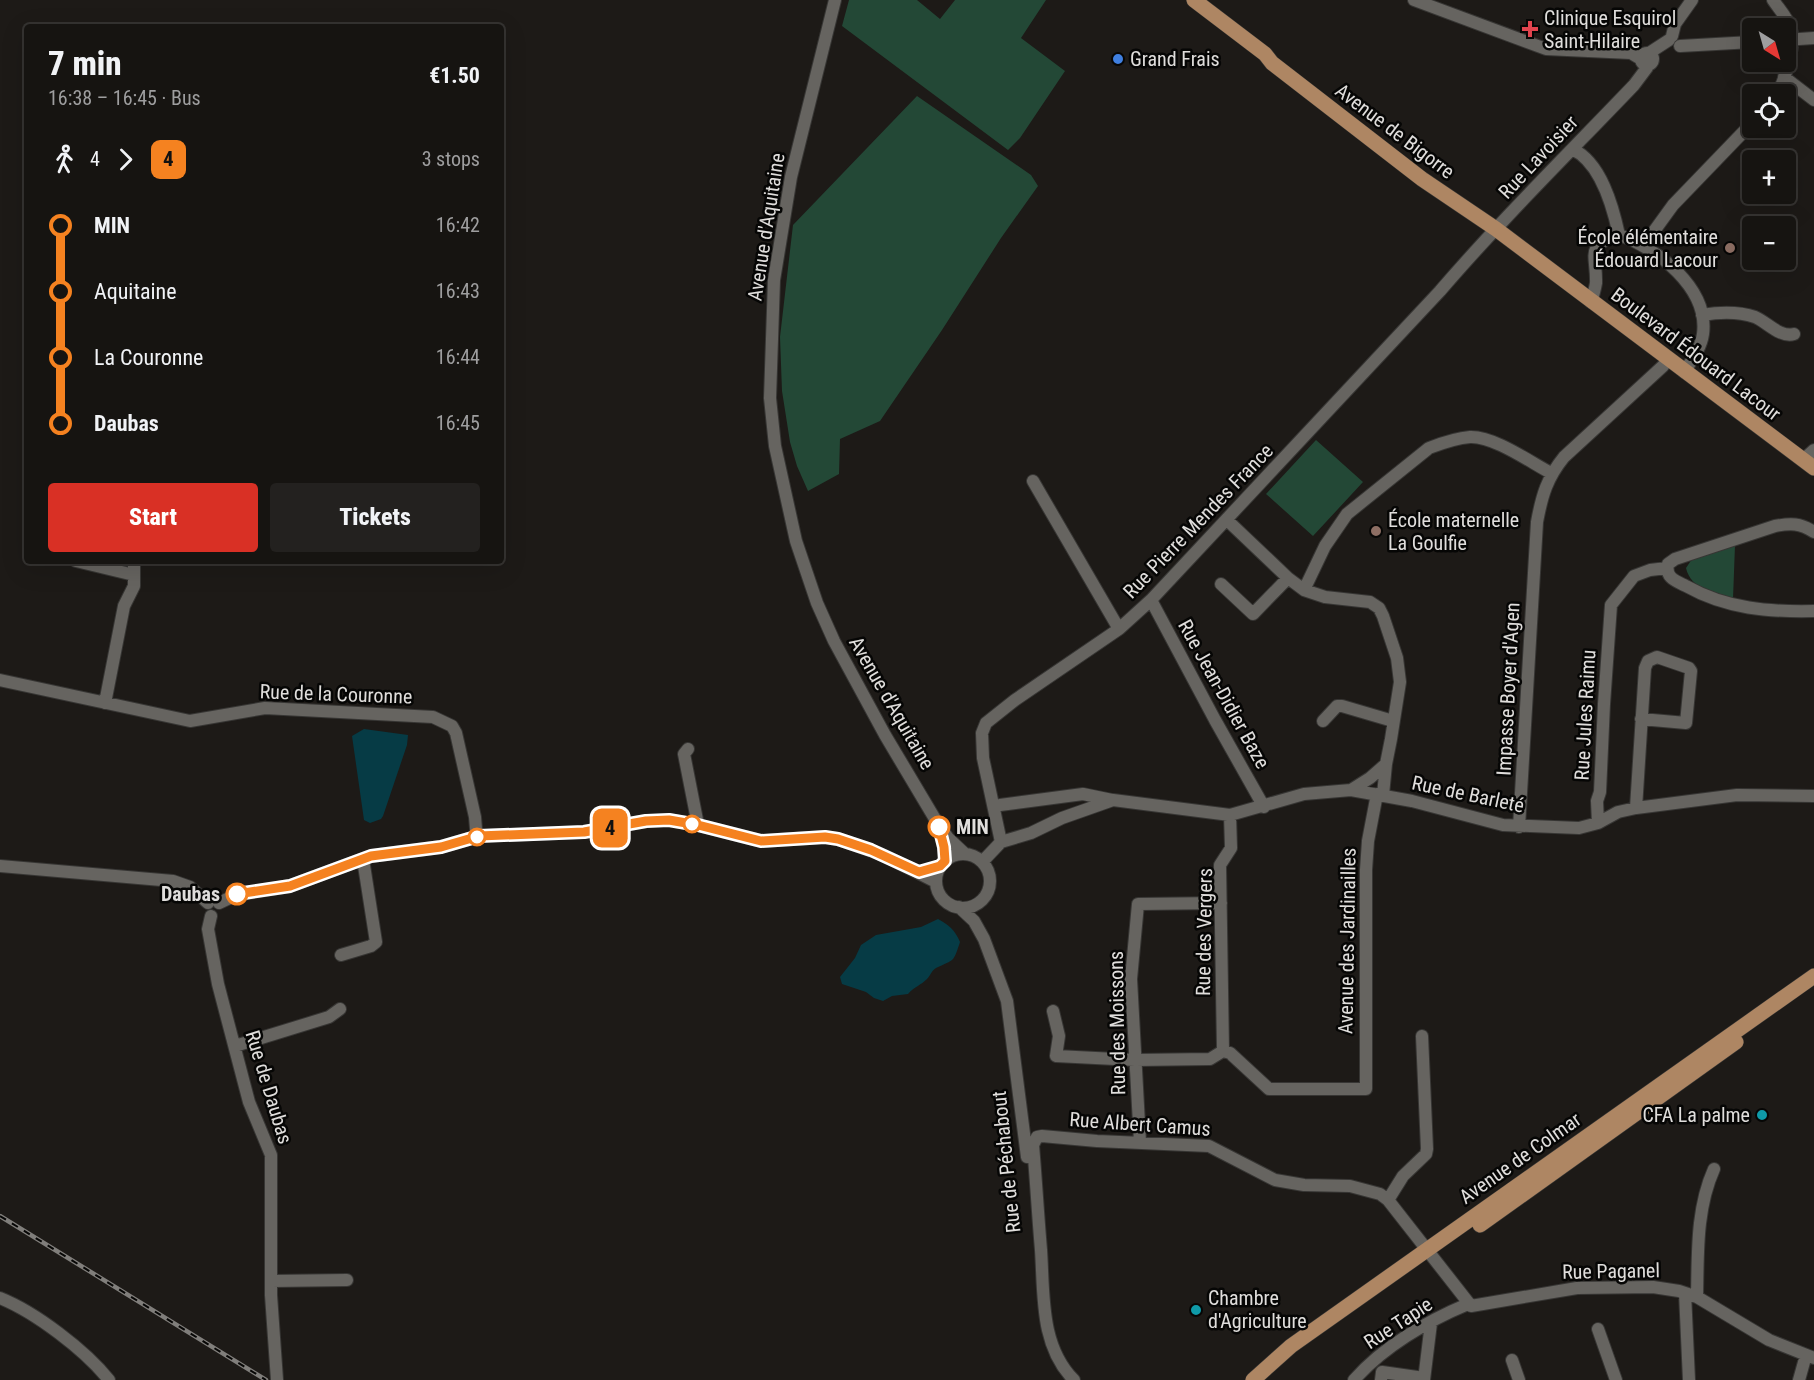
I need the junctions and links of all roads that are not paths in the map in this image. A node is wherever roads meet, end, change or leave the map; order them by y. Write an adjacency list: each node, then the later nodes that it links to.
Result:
1 (835, 0): 60 (street, Avenue d'Aquitaine)
2 (1414, 0): 11 (street)
3 (1692, 0): 9 (street)
4 (1773, 0): 6 (street)
5 (1189, 1): 12 (main road, Avenue de Bigorre); 12 (main road, Avenue de Bigorre)
6 (1786, 18)
7 (1814, 38): 8 (street)
8 (1796, 39)
9 (1676, 41): 10 (street); 11 (street, Rue Lavoisier)
10 (1742, 43)
11 (1647, 59): 18 (street, Rue Lavoisier)
12 (1272, 63): 19 (main road, Avenue de Bigorre)
13 (1785, 72): 14 (street)
14 (1784, 77): 15 (street); 16 (street)
15 (1781, 84)
16 (1814, 100)
17 (1742, 134): 21 (street)
18 (1572, 149): 19 (street, Rue Lavoisier); 20 (street)
19 (1496, 229): 22 (main road, Boulevard Édouard Lacour); 30 (street, Rue Pierre Mendes France)
20 (1619, 235): 21 (street); 22 (street)
21 (1644, 244): 23 (street)
22 (1591, 302): 25 (main road, Boulevard Édouard Lacour)
23 (1702, 315): 24 (street); 26 (street)
24 (1794, 334)
25 (1668, 359): 26 (main road, Boulevard Édouard Lacour); 28 (street)
26 (1684, 372): 27 (main road, Boulevard Édouard Lacour)
27 (1810, 459)
28 (1551, 473): 38 (street); 62 (street, Impasse Boyer d'Agen)
29 (1033, 481): 41 (street)
30 (1227, 520): 36 (street); 39 (street, Rue Pierre Mendes France)
31 (1814, 532): 34 (street)
32 (88, 564): 35 (street)
33 (134, 564): 35 (street)
34 (1667, 568): 40 (street); 59 (street, Rue Jules Raimu)
35 (134, 575): 43 (street)
36 (1288, 578): 37 (street); 38 (street)
37 (1221, 584)
38 (1304, 590): 46 (street, Avenue des Jardinailles)
39 (1151, 600): 41 (street, Rue Pierre Mendes France); 55 (street, Rue Jean-Didier Baze)
40 (1814, 611)
41 (1119, 629): 64 (street, Rue Pierre Mendes France)
42 (0, 680): 43 (street, Rue de la Couronne)
43 (105, 703): 63 (street, Rue de la Couronne)
44 (1641, 719): 44 (street); 56 (street)
45 (1323, 721): 46 (street)
46 (1393, 722): 48 (street, Avenue des Jardinailles)
47 (688, 749): 61 (street)
48 (1386, 764): 49 (street); 50 (street, Avenue des Jardinailles)
49 (1351, 790): 50 (street, Rue de Barleté); 55 (street, Rue de Barleté)
50 (1380, 795): 62 (street, Rue de Barleté); 84 (street, Avenue des Jardinailles)
51 (1061, 796): 53 (street, Rue de Barleté); 54 (street, Rue de Barleté); 58 (street)
52 (1814, 796): 56 (street, Rue de Barleté)
53 (1113, 800): 57 (street, Rue de Barleté); 58 (street, Rue de Barleté)
54 (1000, 805)
55 (1264, 807): 57 (street, Rue de Barleté)
56 (1636, 808): 59 (street, Rue de Barleté)
57 (1230, 815): 74 (street, Rue des Vergers)
58 (1062, 818): 64 (street, Rue de Barleté)
59 (1598, 823): 62 (street, Rue de Barleté)
60 (938, 824): 65 (street, Avenue d'Aquitaine); 68 (street, Avenue d'Aquitaine)
61 (698, 825): 63 (street); 70 (street)
62 (1519, 826)
63 (479, 836): 66 (street)
64 (1001, 842): 67 (street, Rue de Barleté)
65 (964, 853): 67 (street); 68 (street)
66 (363, 859): 73 (street); 77 (street)
67 (983, 861): 72 (street)
68 (943, 863): 70 (street); 71 (street)
69 (0, 866): 73 (street)
70 (919, 872): 71 (street)
71 (936, 882): 75 (street)
72 (981, 902): 75 (street); 76 (street, Rue de Péchabout)
73 (213, 903): 83 (street, Rue de Daubas)
74 (1221, 903): 84 (street, Rue des Vergers); 85 (street, Rue des Moissons)
75 (959, 908): 76 (street, Rue de Péchabout)
76 (984, 939): 103 (street, Rue de Péchabout)
77 (341, 955)
78 (1814, 976): 89 (main road, Avenue de Colmar)
79 (1814, 988): 89 (main road, Avenue de Colmar)
80 (340, 1009): 83 (street)
81 (1053, 1011): 85 (street)
82 (1422, 1036): 88 (street)
83 (235, 1046): 91 (street, Rue de Daubas)
84 (1223, 1051): 85 (street)
85 (1135, 1060): 86 (street, Rue des Moissons)
86 (1140, 1142): 88 (street, Rue Albert Camus); 104 (street, Rue Albert Camus)
87 (1714, 1169): 93 (street)
88 (1388, 1200): 89 (street, Rue Albert Camus)
89 (1428, 1250): 95 (street); 105 (main road, Avenue de Colmar); 106 (main road, Avenue de Colmar)
90 (347, 1280): 91 (street)
91 (271, 1281): 100 (street, Rue de Daubas)
92 (1685, 1293): 93 (street, Rue Paganel); 95 (street, Rue Paganel); 111 (street)
93 (1698, 1297): 98 (street, Rue Paganel)
94 (0, 1298): 102 (street)
95 (1468, 1305): 96 (street, Rue Tapie)
96 (1431, 1323): 101 (street); 107 (street, Rue Tapie)
97 (1598, 1329): 110 (street)
98 (1810, 1356): 112 (street)
99 (1512, 1360): 109 (street)
100 (280, 1378)
101 (1424, 1379): 108 (street)
102 (109, 1380)
103 (1064, 1380)
104 (1074, 1380)
105 (1253, 1380)
106 (1266, 1380)
107 (1354, 1380)
108 (1381, 1380)
109 (1519, 1380)
110 (1616, 1380)
111 (1689, 1380)
112 (1799, 1380)

